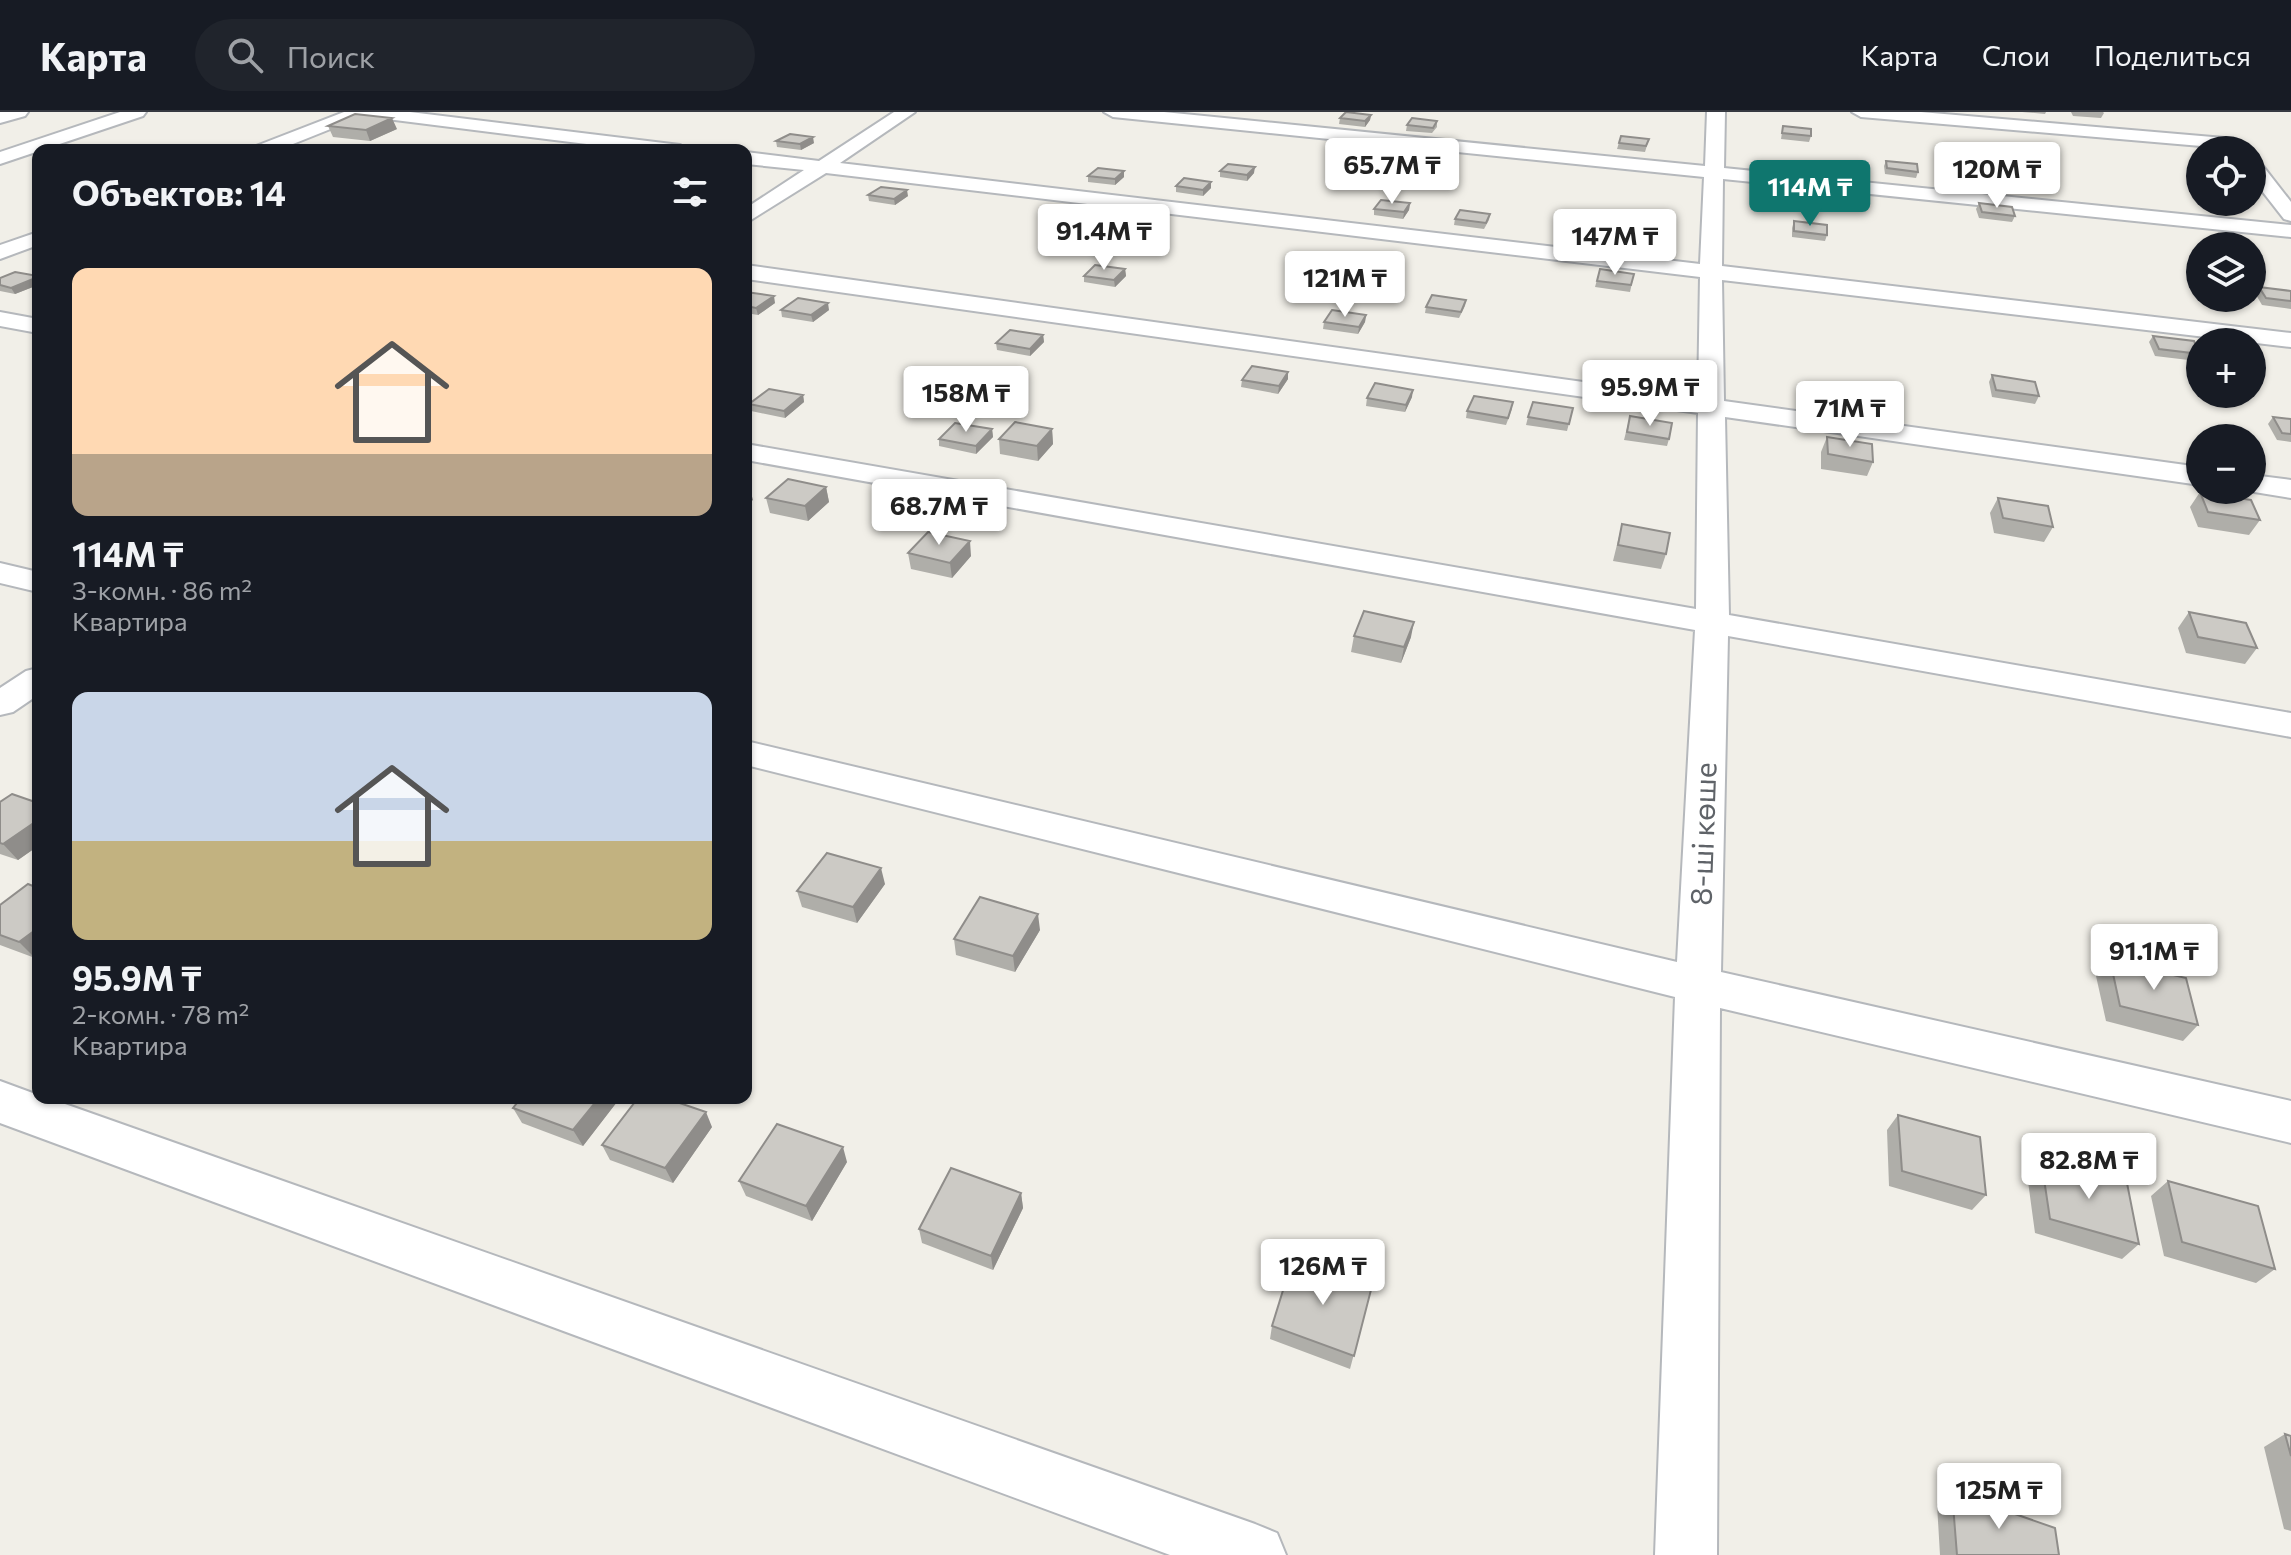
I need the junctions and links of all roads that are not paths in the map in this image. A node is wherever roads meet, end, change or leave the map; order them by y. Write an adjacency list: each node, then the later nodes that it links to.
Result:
1 (19, 112): 9 (lane)
2 (137, 112): 13 (lane)
3 (359, 112): 14 (lane)
4 (367, 112): 15 (lane)
5 (906, 112): 19 (lane)
6 (1113, 112): 20 (lane)
7 (1716, 112): 20 (lane, 8-ші көше)
8 (1861, 112): 12 (lane)
9 (0, 118)
10 (2223, 123): 11 (lane)
11 (2231, 136)
12 (2186, 142)
13 (42, 144)
14 (277, 144)
15 (631, 144)
16 (32, 147): 17 (lane)
17 (0, 158)
18 (752, 159): 19 (lane)
19 (823, 167): 22 (lane); 28 (lane)
20 (1714, 174): 24 (lane); 28 (lane, 8-ші көше)
21 (2266, 183): 23 (lane)
22 (752, 213)
23 (2291, 215)
24 (2291, 231)
25 (32, 240): 26 (lane)
26 (0, 253)
27 (752, 273): 32 (lane)
28 (1711, 273): 31 (lane); 32 (lane, 8-ші көше)
29 (0, 319): 30 (lane)
30 (32, 325)
31 (2291, 340)
32 (1712, 408): 34 (lane); 39 (lane, 8-ші көше)
33 (752, 453): 39 (lane)
34 (2186, 474)
35 (2266, 486): 36 (lane)
36 (2291, 489)
37 (0, 573): 38 (lane)
38 (32, 581)
39 (1712, 622): 42 (lane); 44 (lane, 8-ші көше)
40 (32, 683): 41 (lane)
41 (0, 704)
42 (2291, 725)
43 (752, 754): 44 (lane)
44 (1698, 985): 46 (lane); 48 (lane, 8-ші көше)
45 (0, 1102): 47 (lane)
46 (2291, 1122)
47 (1255, 1555)
48 (1686, 1555)

